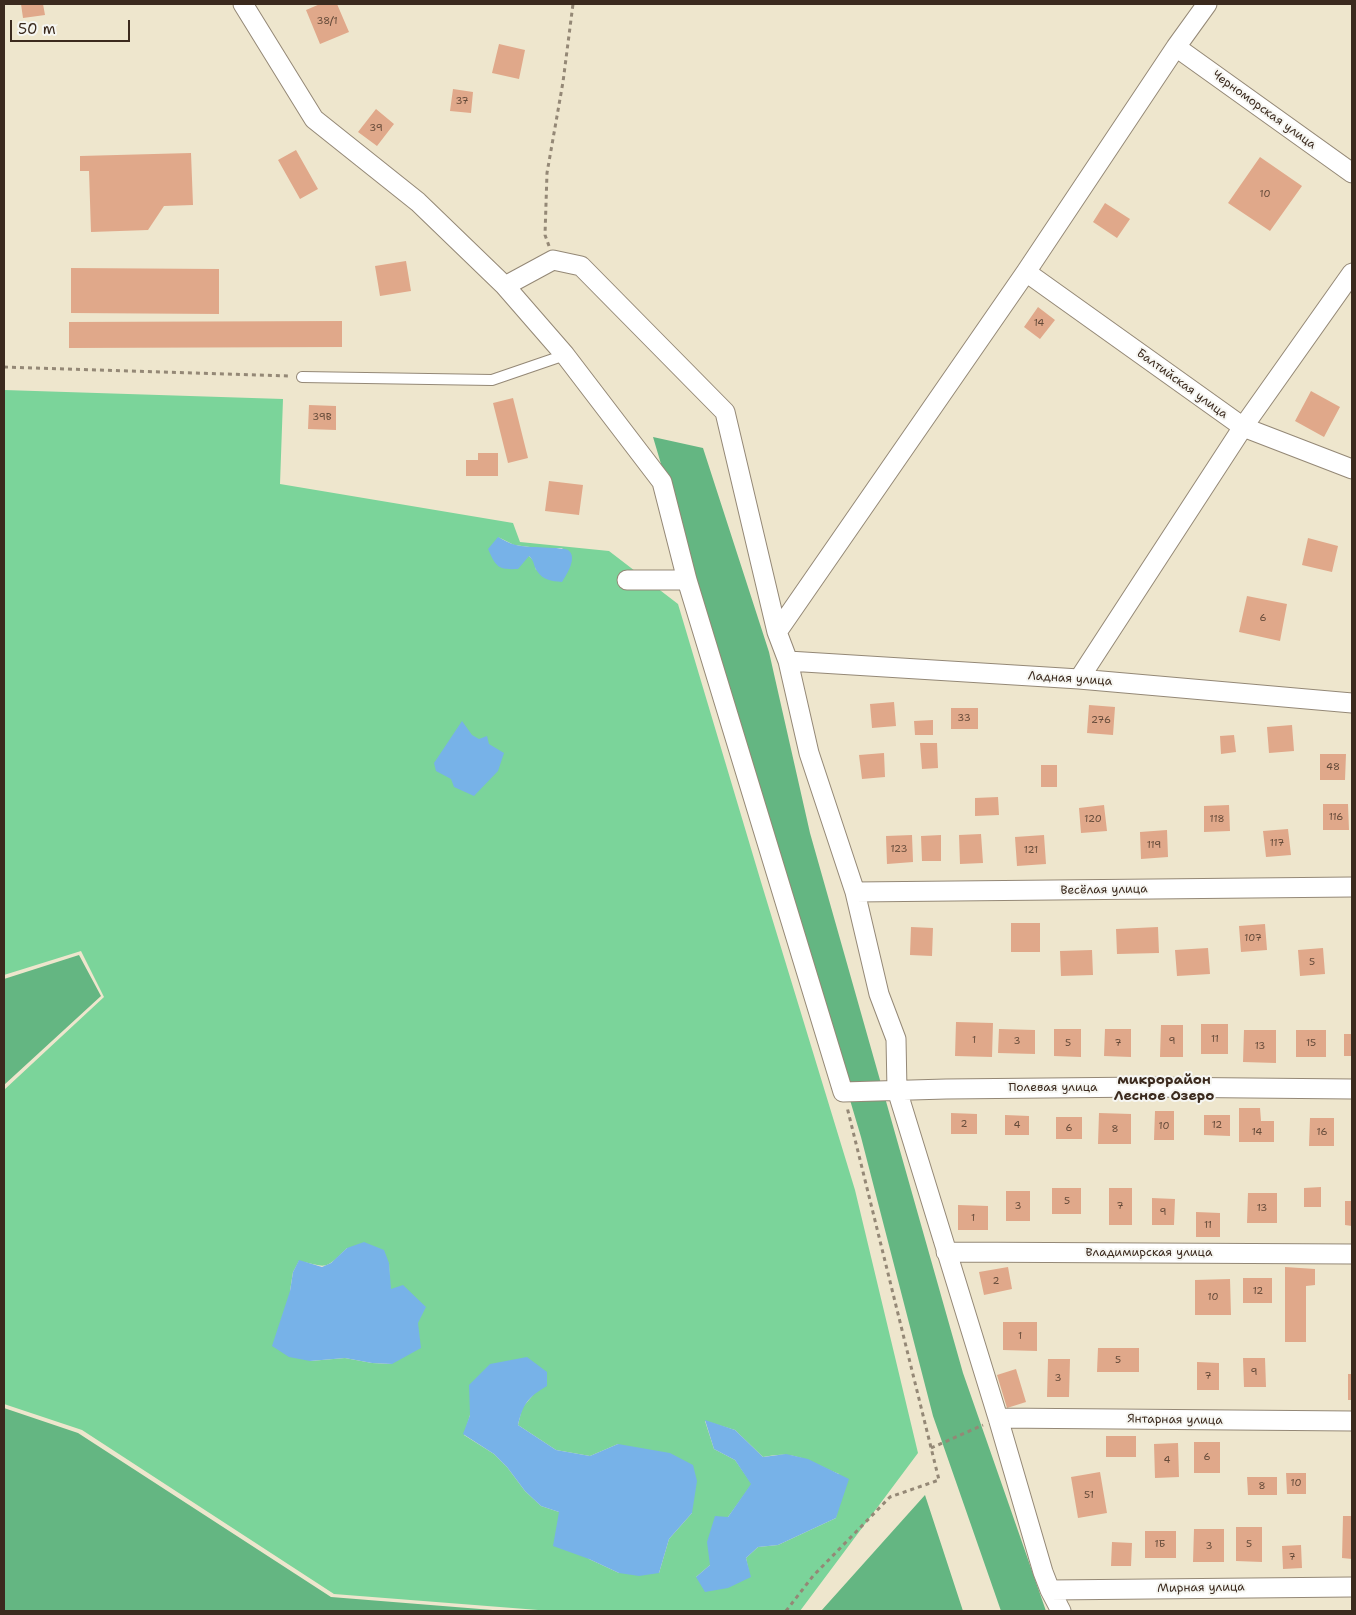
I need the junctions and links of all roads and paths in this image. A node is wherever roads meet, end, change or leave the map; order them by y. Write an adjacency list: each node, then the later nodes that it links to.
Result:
1 (243, 4): 9 (street)
2 (573, 4): 6 (path)
3 (1207, 4): 4 (street)
4 (1176, 47): 5 (street, Черноморская улица); 7 (street)
5 (1352, 172)
6 (553, 260): 9 (street); 17 (street)
7 (1026, 272): 13 (street, Балтийская улица); 17 (street)
8 (1352, 273): 13 (street)
9 (505, 286): 10 (street)
10 (565, 355): 12 (lane); 16 (street)
11 (4, 367): 12 (path)
12 (302, 377)
13 (1243, 428): 14 (street, Балтийская улица); 19 (street)
14 (1352, 469)
15 (627, 580): 16 (street)
16 (687, 580): 25 (street)
17 (777, 632): 18 (street)
18 (788, 661): 19 (street, Ладная улица); 22 (street)
19 (1079, 679): 20 (street, Ладная улица)
20 (1352, 703)
21 (1352, 887): 22 (street, Весёлая улица)
22 (855, 892): 24 (street)
23 (1352, 1089): 24 (street, Полевая улица)
24 (897, 1090): 25 (street, Полевая улица); 26 (street)
25 (843, 1092): 30 (path)
26 (946, 1252): 27 (street, Владимирская улица); 28 (street)
27 (1352, 1254)
28 (998, 1418): 29 (street, Янтарная улица); 30 (path); 32 (street)
29 (1352, 1422)
30 (931, 1448): 33 (path)
31 (1352, 1587): 32 (street, Мирная улица)
32 (1050, 1590): 34 (street)
33 (786, 1611)
34 (1061, 1611)

